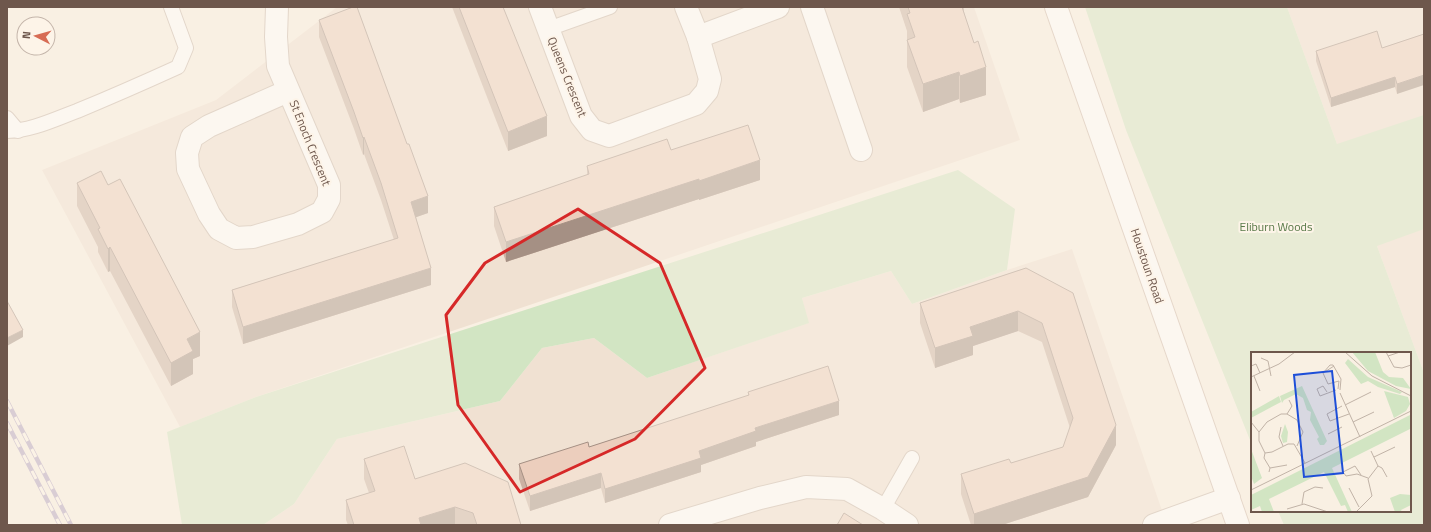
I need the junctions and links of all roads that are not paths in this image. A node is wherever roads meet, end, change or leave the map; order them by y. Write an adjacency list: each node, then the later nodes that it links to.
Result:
1 (171, 7): 13 (lane)
2 (277, 7): 11 (street, St Enoch Crescent)
3 (540, 7): 9 (street, Queens Crescent)
4 (610, 7): 9 (lane)
5 (686, 7): 10 (street, Queens Crescent)
6 (778, 7): 10 (street)
7 (812, 7): 14 (street)
8 (1056, 7): 16 (street, Houstoun Road)
9 (548, 29): 10 (street, Queens Crescent)
10 (698, 37)
11 (288, 91): 11 (street, St Enoch Crescent)
12 (7, 118): 13 (lane)
13 (12, 131)
14 (862, 150)
15 (912, 458): 17 (lane)
16 (1229, 498): 20 (street); 21 (street, Houstoun Road)
17 (883, 509): 18 (street); 19 (street)
18 (670, 525)
19 (907, 525)
20 (1154, 525)
21 (1238, 525)

